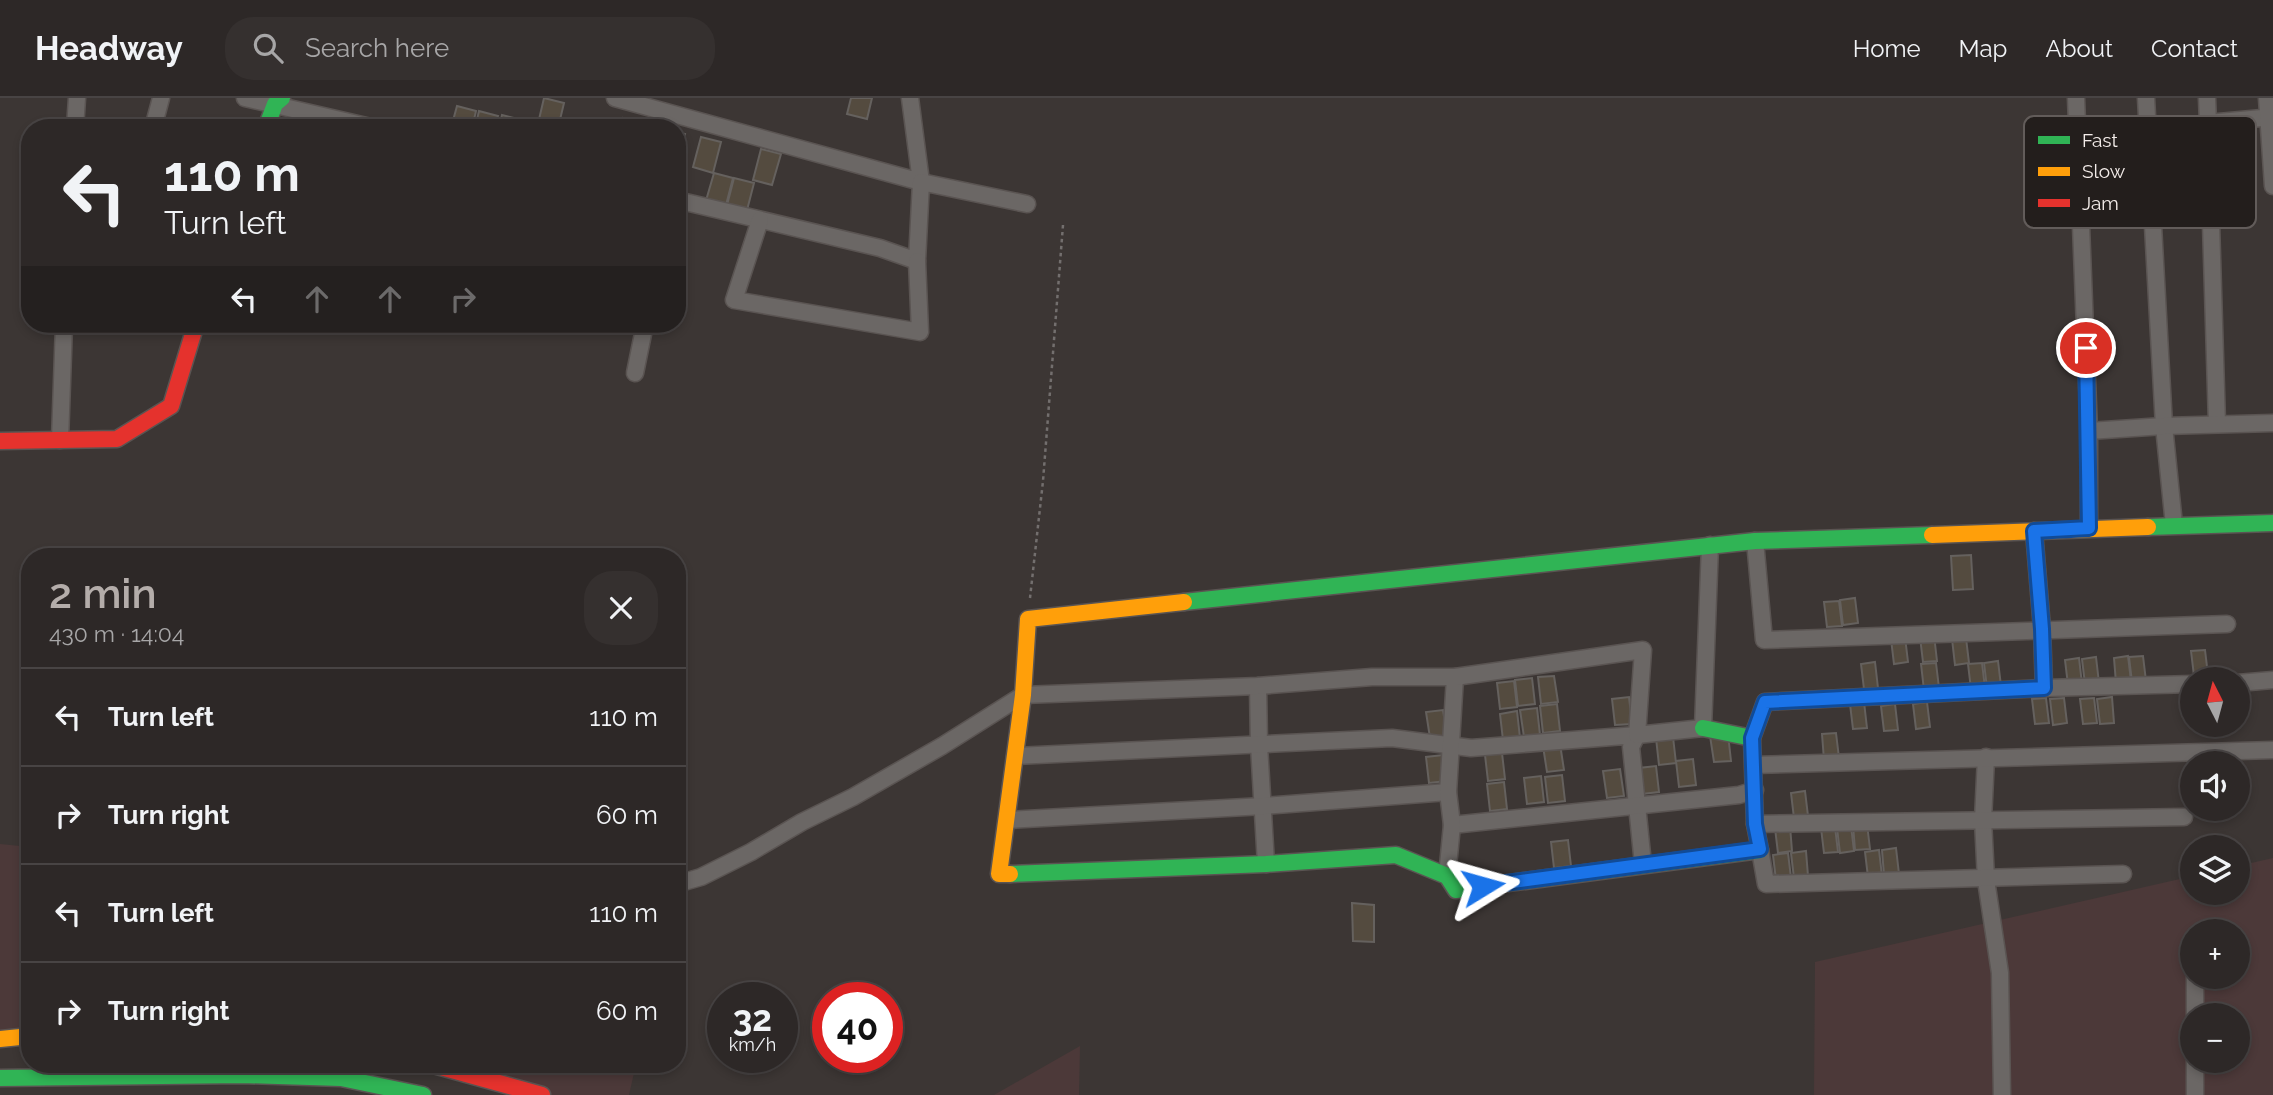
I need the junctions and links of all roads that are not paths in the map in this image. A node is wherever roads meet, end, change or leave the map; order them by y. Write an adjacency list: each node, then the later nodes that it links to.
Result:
1 (77, 98): 15 (street)
2 (161, 98): 16 (street)
3 (615, 98): 19 (street)
4 (910, 98): 19 (street)
5 (2076, 98): 11 (street)
6 (2146, 98): 12 (street)
7 (2207, 98): 13 (street)
8 (2267, 98): 14 (street)
9 (252, 99): 10 (street)
10 (279, 101): 17 (main road); 18 (street)
11 (2077, 116)
12 (2147, 116)
13 (2208, 116)
14 (2271, 117): 20 (street)
15 (76, 119)
16 (155, 119)
17 (270, 119)
18 (343, 119)
19 (921, 182): 22 (street); 27 (street)
20 (2273, 186)
21 (686, 202): 23 (street)
22 (1027, 204)
23 (760, 220): 27 (street); 27 (street)
24 (2081, 228): 35 (street)
25 (2153, 228): 34 (street)
26 (2211, 228): 33 (street)
27 (917, 261)
28 (64, 333): 36 (street)
29 (193, 333): 36 (main road)
30 (643, 333): 31 (street)
31 (635, 373)
32 (2273, 423): 33 (street)
33 (2217, 425): 34 (street)
34 (2164, 426): 35 (street); 39 (street)
35 (2089, 431): 40 (street)
36 (60, 440): 37 (main road)
37 (0, 442)
38 (2273, 523): 39 (main road)
39 (2174, 525): 40 (main road)
40 (2089, 528): 41 (main road)
41 (2034, 531): 42 (main road); 45 (street)
42 (1755, 541): 43 (main road); 45 (street)
43 (1710, 545): 52 (main road); 53 (street)
44 (2227, 624): 45 (street)
45 (2042, 629): 51 (street)
46 (1455, 677): 50 (street); 54 (street); 57 (street)
47 (2273, 680): 48 (street)
48 (2250, 682)
49 (2180, 684): 51 (street)
50 (1258, 686): 52 (street); 56 (street)
51 (2044, 688): 55 (street)
52 (1023, 695): 59 (main road); 77 (street)
53 (1703, 728): 54 (street); 55 (main road)
54 (1637, 735): 57 (street); 64 (street)
55 (1752, 738): 61 (main road)
56 (1259, 746): 57 (street); 59 (street); 65 (street)
57 (1451, 746): 63 (street)
58 (2273, 750): 60 (street)
59 (1015, 756): 67 (main road)
60 (1986, 757): 61 (street); 68 (street)
61 (1754, 765): 62 (main road)
62 (1755, 790): 64 (street); 69 (main road)
63 (1448, 792): 65 (street); 70 (street)
64 (1635, 805): 70 (street); 73 (street)
65 (1264, 806): 67 (street); 72 (street)
66 (2180, 817): 68 (street)
67 (1007, 820): 72 (main road)
68 (1983, 820): 69 (street); 76 (street)
69 (1755, 824): 71 (main road)
70 (1452, 825): 75 (street)
71 (1760, 849): 73 (main road); 76 (street)
72 (1266, 864): 75 (main road)
73 (1643, 864): 75 (main road)
74 (2123, 874): 76 (street)
75 (1447, 876)
76 (1986, 880): 91 (street)
77 (686, 881)
78 (21, 1037): 79 (main road)
79 (0, 1039)
80 (21, 1051): 81 (main road)
81 (0, 1052)
82 (463, 1073): 89 (main road)
83 (500, 1073): 90 (main road)
84 (2195, 1073): 92 (street)
85 (0, 1078): 88 (main road)
86 (260, 1091): 87 (main road)
87 (313, 1093)
88 (422, 1095)
89 (542, 1095)
90 (559, 1095)
91 (2002, 1095)
92 (2195, 1095)

